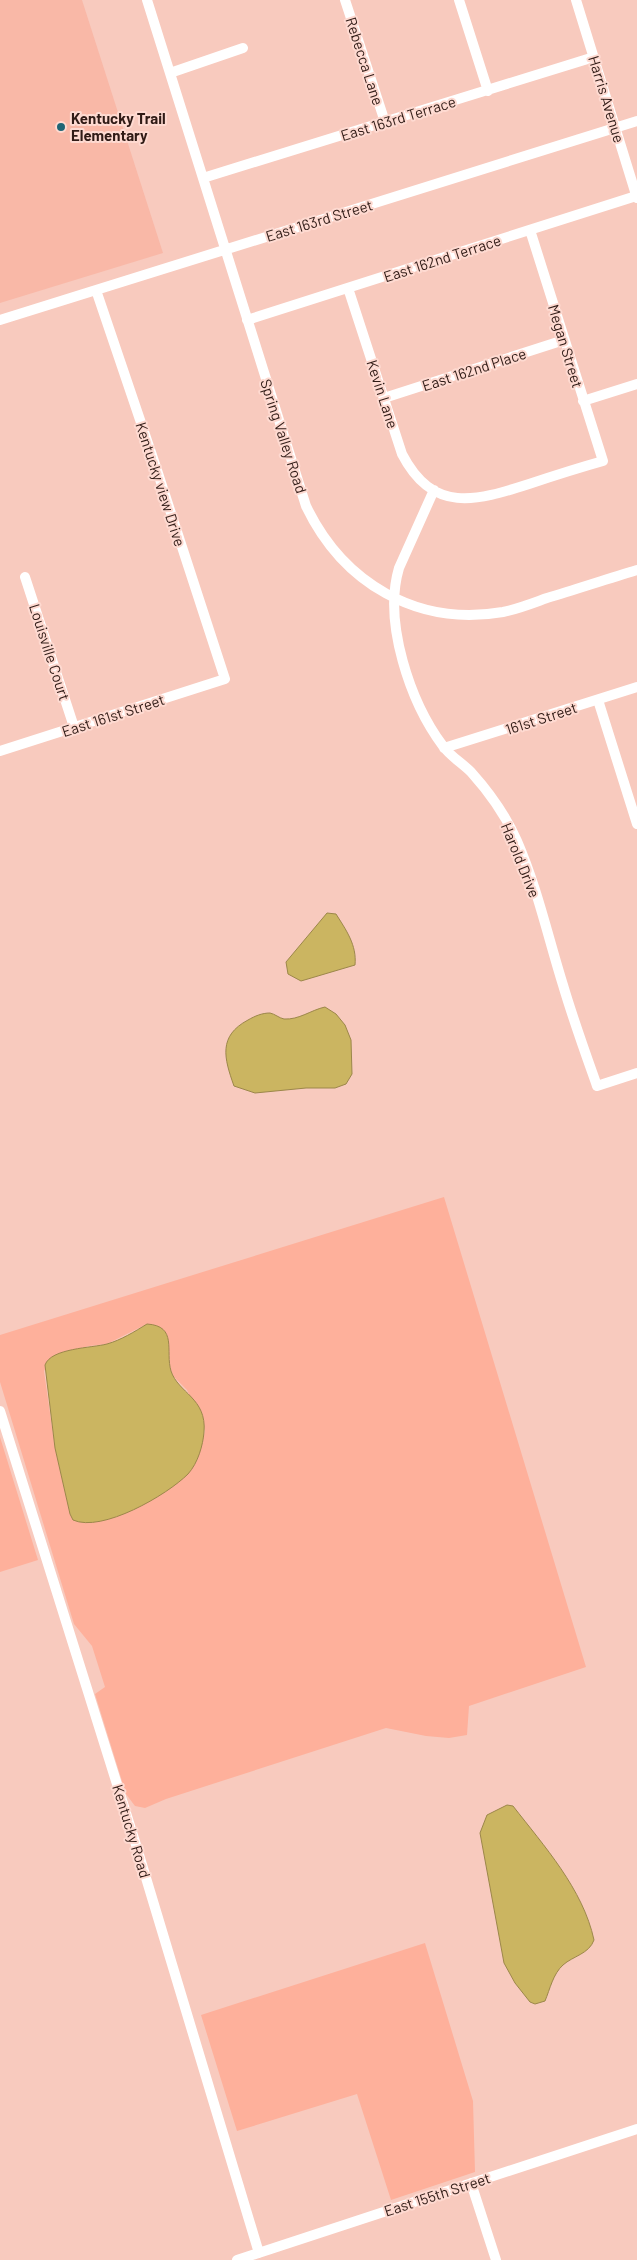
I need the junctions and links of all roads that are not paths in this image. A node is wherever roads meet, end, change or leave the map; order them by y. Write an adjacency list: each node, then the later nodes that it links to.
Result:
1 (147, 0): 7 (street, Spring Valley Road)
2 (345, 0): 10 (street, Rebecca Lane)
3 (459, 0): 8 (street)
4 (576, 0): 6 (street, Harris Avenue)
5 (243, 48): 7 (street)
6 (594, 57): 8 (street, East 163rd Terrace); 11 (street, Harris Avenue)
7 (170, 73): 12 (street, Spring Valley Road)
8 (488, 91): 10 (street, East 163rd Terrace)
9 (637, 121): 11 (street, East 163rd Street)
10 (385, 122): 12 (street, East 163rd Terrace)
11 (616, 128): 13 (street, Harris Avenue); 15 (street, East 163rd Street)
12 (202, 178): 15 (street, Spring Valley Road)
13 (637, 197): 14 (street, East 162nd Terrace)
14 (530, 230): 16 (street, East 162nd Terrace); 20 (street, Megan Street)
15 (225, 250): 17 (street, East 163rd Street); 19 (street, Spring Valley Road)
16 (348, 288): 19 (street, East 162nd Terrace); 22 (street, Kevin Lane)
17 (96, 290): 18 (street, East 163rd Street); 29 (street, Kentucky view Drive)
18 (0, 320)
19 (247, 320): 28 (street, Spring Valley Road)
20 (564, 340): 22 (street, East 162nd Place); 23 (street, Megan Street)
21 (637, 384): 23 (street)
22 (384, 398): 25 (street, Kevin Lane)
23 (583, 401): 24 (street, Megan Street)
24 (603, 461): 25 (street, Kevin Lane)
25 (434, 490): 28 (street)
26 (637, 570): 28 (street, Spring Valley Road)
27 (26, 577): 32 (street, Louisville Court)
28 (393, 598): 33 (street, Harold Drive)
29 (225, 679): 32 (street, East 161st Street)
30 (637, 688): 31 (street, 161st Street)
31 (598, 700): 33 (street, 161st Street); 35 (street)
32 (74, 727): 34 (street, East 161st Street)
33 (444, 748): 36 (street, Harold Drive)
34 (0, 751)
35 (637, 824)
36 (637, 1073)
37 (0, 1412): 40 (street, Kentucky Road)
38 (637, 2129): 39 (street, East 155th Street)
39 (471, 2183): 40 (street, East 155th Street); 42 (street)
40 (259, 2253): 41 (street, East 155th Street)
41 (237, 2260)
42 (496, 2260)

